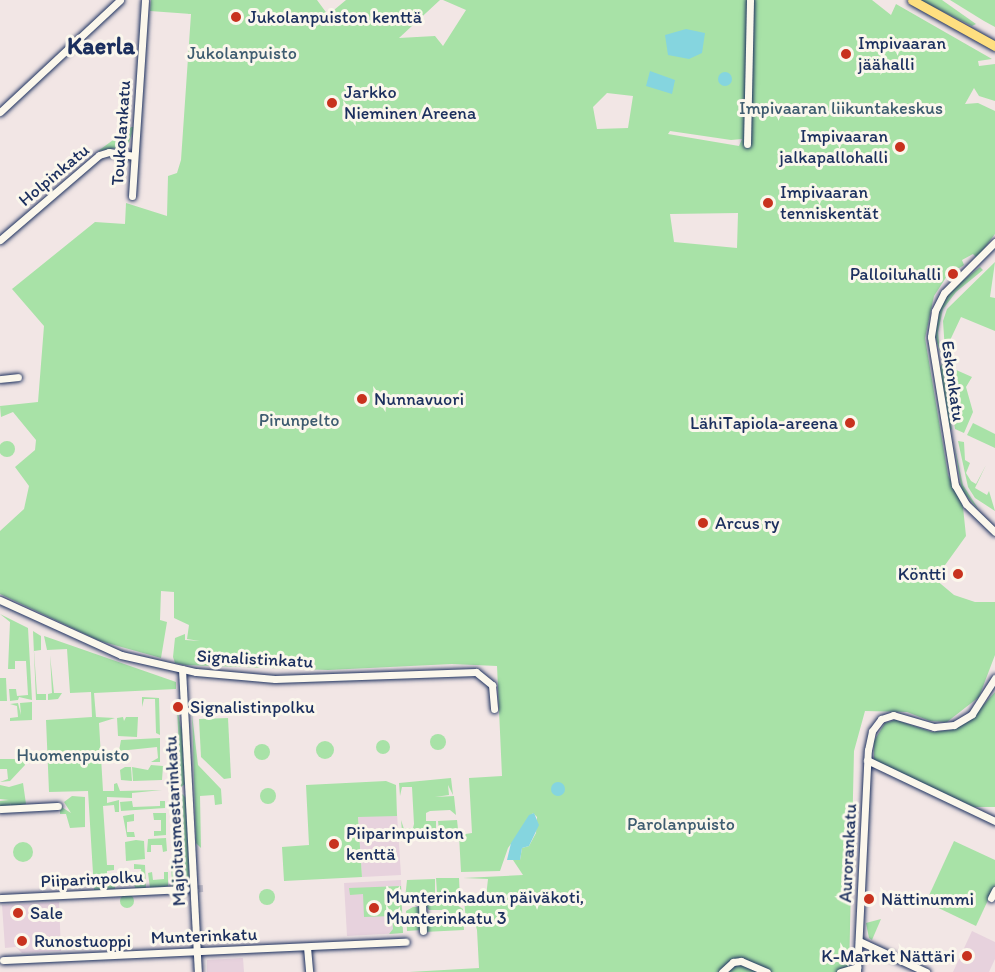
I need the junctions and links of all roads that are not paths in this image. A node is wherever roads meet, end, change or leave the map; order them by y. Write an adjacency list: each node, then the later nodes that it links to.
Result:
1 (120, 0): 6 (street)
2 (145, 0): 8 (street, Toukolankatu)
3 (750, 0): 7 (street)
4 (912, 0): 5 (main road)
5 (995, 46)
6 (0, 112)
7 (747, 144)
8 (133, 156): 9 (street, Toukolankatu); 10 (street, Holpinkatu)
9 (132, 196)
10 (0, 240)
11 (995, 242): 14 (street, Eskonkatu)
12 (18, 377): 13 (street)
13 (0, 379)
14 (995, 532)
15 (0, 600): 16 (street, Signalistinkatu)
16 (182, 669): 18 (street, Signalistinkatu); 30 (street, Majoitusmestarinkatu)
17 (995, 678): 19 (street, Aurorankatu)
18 (494, 709)
19 (867, 760): 22 (street); 27 (street, Aurorankatu)
20 (58, 806): 21 (street)
21 (0, 809)
22 (995, 821)
23 (186, 889): 24 (street, Piiparinpolku)
24 (0, 898)
25 (422, 903): 26 (street)
26 (423, 931)
27 (859, 941): 32 (street, Aurorankatu); 38 (street)
28 (406, 942): 29 (street, Munterinkatu)
29 (308, 947): 30 (street, Munterinkatu); 34 (street)
30 (197, 951): 31 (street, Munterinkatu); 33 (street, Majoitusmestarinkatu)
31 (3, 960)
32 (857, 970): 37 (street)
33 (198, 972)
34 (309, 972)
35 (722, 972): 36 (street)
36 (767, 972)
37 (840, 972)
38 (926, 972)

